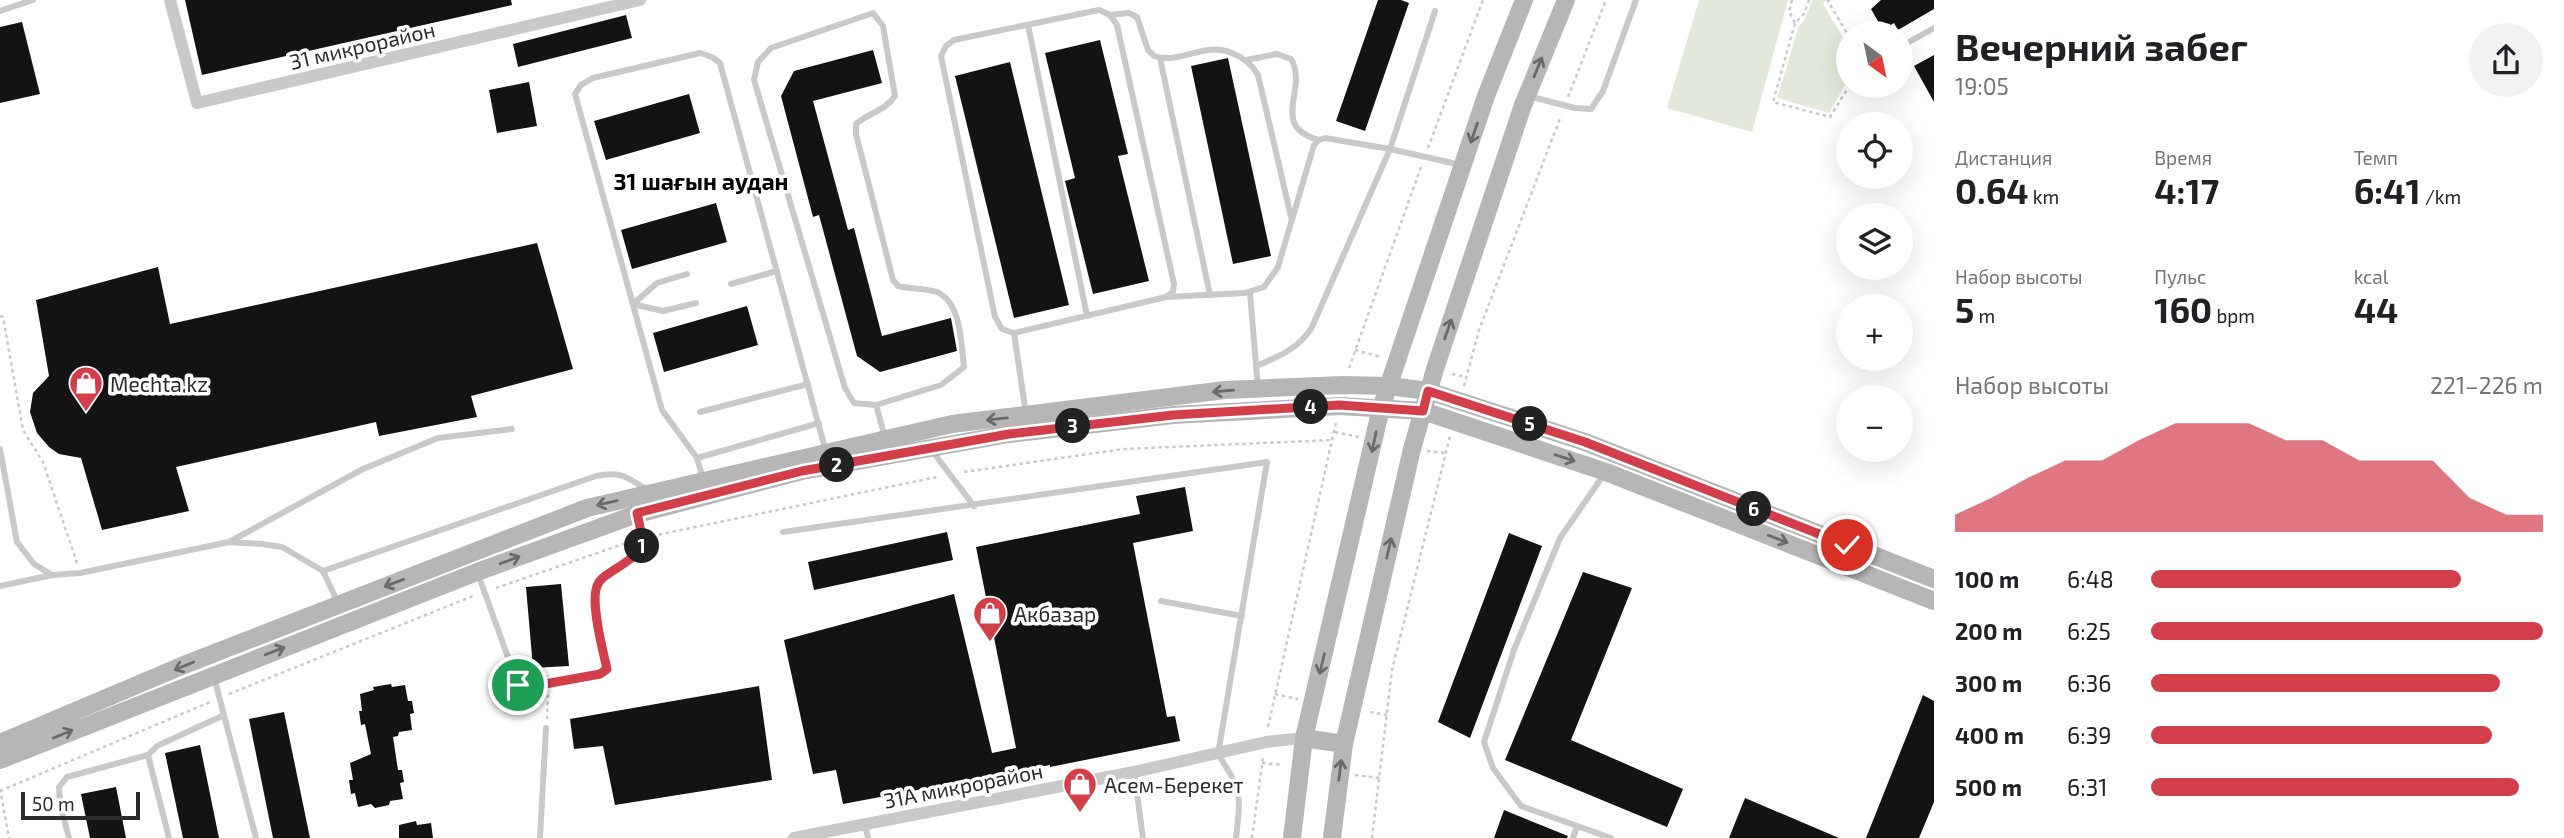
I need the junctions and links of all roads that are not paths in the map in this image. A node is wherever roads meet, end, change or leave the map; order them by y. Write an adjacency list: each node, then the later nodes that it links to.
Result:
1 (33, 0): 7 (lane)
2 (170, 0): 3 (street, 31 микрорайон)
3 (640, 0)
4 (1524, 0): 18 (street, one-way to 18)
5 (1566, 0): 15 (street, one-way to 5)
6 (1636, 0): 15 (lane)
7 (0, 11)
8 (1435, 11): 17 (lane)
9 (1110, 15): 10 (lane); 13 (lane); 25 (lane)
10 (1028, 25): 28 (lane); 29 (lane)
11 (1934, 28): 12 (lane)
12 (1913, 40)
13 (1160, 58): 14 (lane); 24 (lane)
14 (1246, 60): 16 (lane); 19 (lane)
15 (1527, 95): 34 (street, one-way to 15)
16 (1319, 139): 17 (lane); 19 (lane)
17 (1390, 149): 18 (lane); 30 (lane)
18 (1463, 165): 32 (street)
19 (1292, 222): 23 (lane)
20 (777, 271): 22 (lane); 27 (lane); 31 (lane)
21 (687, 274): 27 (lane)
22 (731, 284)
23 (1250, 293): 24 (lane); 30 (lane)
24 (1210, 295): 25 (lane)
25 (1166, 297): 28 (lane)
26 (696, 303): 27 (lane)
27 (633, 304): 46 (lane)
28 (1087, 316): 29 (lane)
29 (1014, 333): 39 (lane)
30 (1256, 366): 33 (lane)
31 (808, 384): 38 (lane); 40 (lane)
32 (1389, 386): 33 (street); 34 (street); 36 (street)
33 (1258, 389): 39 (street, one-way to 39)
34 (1428, 391): 37 (street); 57 (street)
35 (876, 405): 35 (lane); 42 (lane)
36 (1381, 408): 37 (street); 43 (street); 66 (street, one-way to 66)
37 (1423, 411): 47 (street, one-way to 47); 68 (street, one-way to 37)
38 (700, 412)
39 (1026, 416): 42 (street, one-way to 42)
40 (818, 423): 45 (lane); 46 (lane)
41 (512, 429): 53 (lane)
42 (886, 439): 45 (street)
43 (930, 448): 50 (lane); 51 (street)
44 (0, 449): 56 (lane)
45 (827, 453): 48 (street)
46 (697, 458): 48 (lane)
47 (1606, 472): 60 (street, one-way to 60); 74 (lane)
48 (704, 481): 49 (street)
49 (652, 493): 54 (lane); 61 (street, one-way to 61)
50 (974, 506): 52 (lane); 62 (lane)
51 (637, 513): 55 (street, one-way to 51); 55 (lane)
52 (783, 532)
53 (229, 542): 54 (lane); 56 (lane)
54 (323, 571): 61 (lane)
55 (477, 572): 63 (street, one-way to 55)
56 (52, 575): 58 (lane)
57 (1934, 579)
58 (0, 586)
59 (1161, 601): 62 (lane)
60 (1934, 601)
61 (338, 605): 67 (street, one-way to 67)
62 (1242, 616): 69 (lane)
63 (214, 674): 64 (lane); 71 (street, one-way to 63)
64 (224, 715): 70 (lane); 77 (lane)
65 (546, 727): 78 (lane)
66 (1304, 738): 68 (street); 69 (street, 31А микрорайон); 83 (street)
67 (0, 743)
68 (1344, 744): 84 (street, one-way to 68)
69 (1218, 754): 72 (street, 31А микрорайон); 82 (lane)
70 (148, 755): 75 (lane); 76 (lane)
71 (0, 760)
72 (1134, 772): 73 (street, 31А микрорайон); 81 (lane)
73 (865, 823): 79 (street, 31А микрорайон); 80 (lane)
74 (1577, 826): 85 (lane); 86 (lane)
75 (69, 838)
76 (169, 838)
77 (256, 838)
78 (540, 838)
79 (794, 838)
80 (868, 838)
81 (1143, 838)
82 (1236, 838)
83 (1292, 838)
84 (1332, 838)
85 (1573, 838)
86 (1611, 838)

